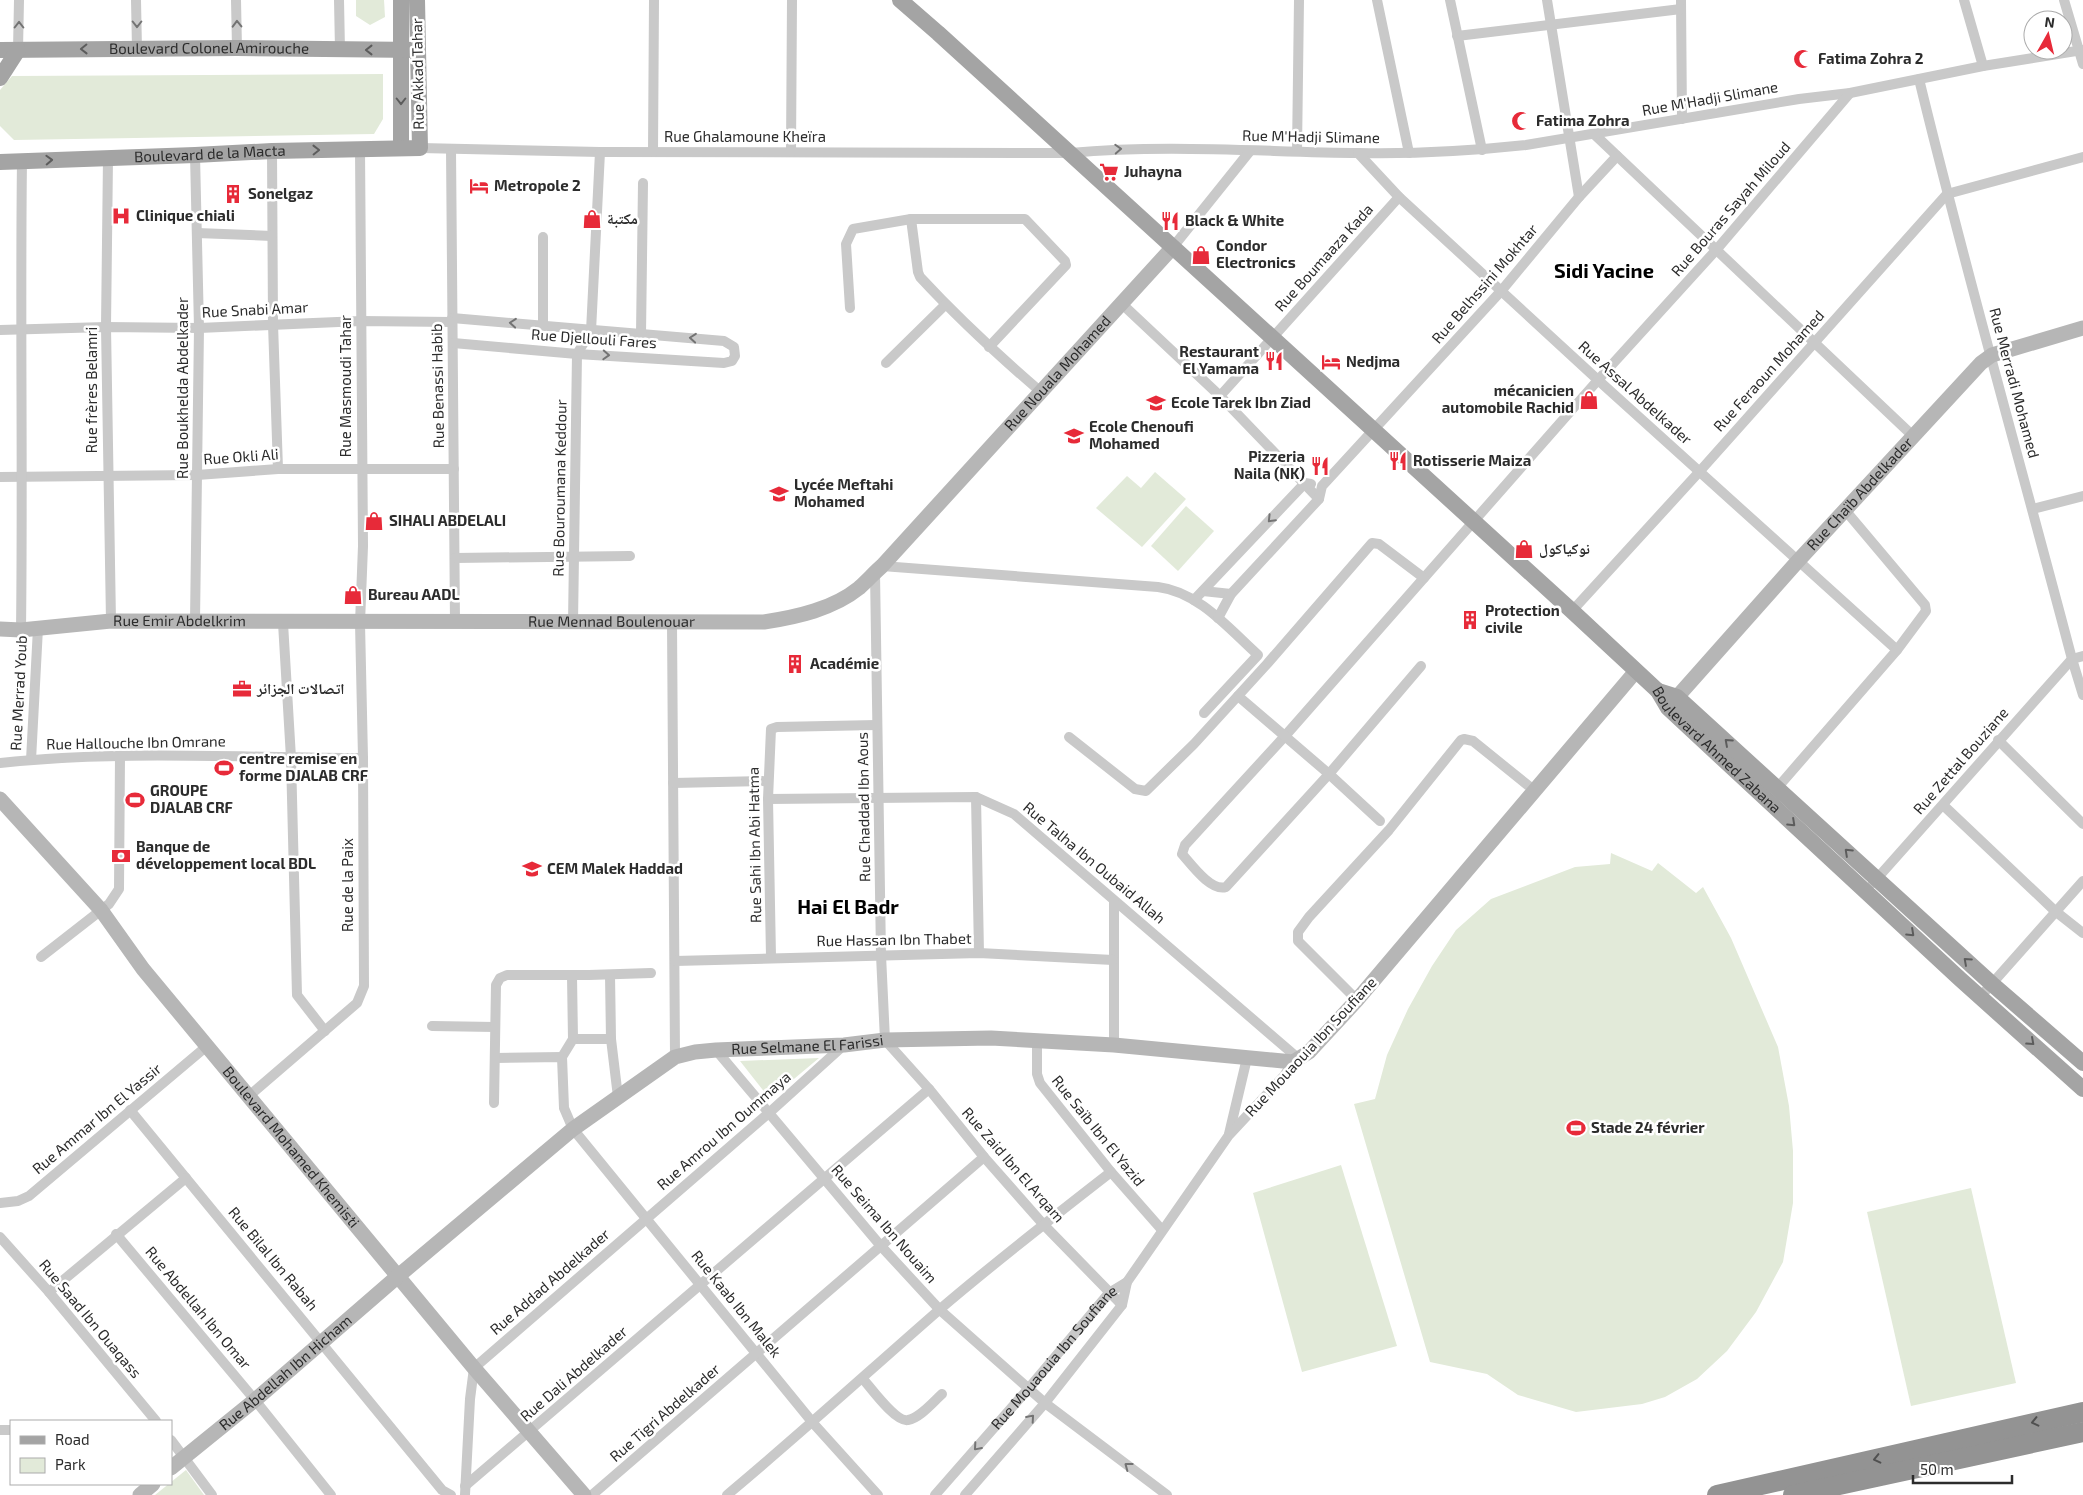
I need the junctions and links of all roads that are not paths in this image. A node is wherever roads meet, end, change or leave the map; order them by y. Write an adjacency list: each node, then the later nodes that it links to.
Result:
1 (19, 0): 22 (street, one-way to 1)
2 (136, 0): 20 (street, one-way to 20)
3 (236, 0): 19 (street, one-way to 3)
4 (338, 0): 23 (street)
5 (401, 0): 24 (main road, Rue Akkad Tahar)
6 (417, 0): 25 (main road, Rue Akkad Tahar)
7 (654, 0): 44 (street)
8 (792, 0): 45 (street)
9 (900, 0): 46 (main road)
10 (1299, 0): 42 (street)
11 (1376, 0): 48 (street)
12 (1450, 0): 18 (street)
13 (1547, 0): 17 (street)
14 (1964, 0): 28 (street)
15 (2064, 0): 26 (street)
16 (1681, 4): 17 (street); 32 (street)
17 (1552, 26): 18 (street); 34 (street)
18 (1458, 36): 39 (street)
19 (237, 48): 20 (main road, Boulevard Colonel Amirouche); 23 (main road, Boulevard Colonel Amirouche)
20 (137, 49): 22 (main road, Boulevard Colonel Amirouche, one-way to 22)
21 (0, 50): 22 (main road, Boulevard Colonel Amirouche)
22 (18, 50): 29 (main road)
23 (340, 50): 24 (main road, Boulevard Colonel Amirouche, one-way to 23)
24 (401, 50): 25 (main road, Boulevard Colonel Amirouche); 35 (main road, Rue Akkad Tahar, one-way to 35)
25 (418, 50): 36 (main road, Rue Akkad Tahar)
26 (2081, 50): 27 (street); 28 (street, Rue M'Hadji Slimane)
27 (2083, 64)
28 (1983, 66): 30 (street, Rue M'Hadji Slimane)
29 (0, 78)
30 (1919, 79): 31 (street, Rue M'Hadji Slimane); 56 (street, Rue Merradi Mohamed)
31 (1850, 93): 32 (street, Rue M'Hadji Slimane); 64 (street, Rue Bouras Sayah Miloud)
32 (1682, 119): 33 (street, Rue M'Hadji Slimane)
33 (1594, 134): 34 (street, Rue M'Hadji Slimane); 50 (street)
34 (1571, 138): 39 (street, Rue M'Hadji Slimane); 57 (street)
35 (401, 148): 36 (main road, Boulevard de la Macta); 37 (main road, Boulevard de la Macta)
36 (420, 148): 38 (street, Rue Ghalamoune Kheïra)
37 (360, 149): 40 (main road, Boulevard de la Macta, one-way to 37); 70 (street, Rue Masmoudi Tahar)
38 (451, 149): 43 (street, Rue Ghalamoune Kheïra); 69 (street, Rue Benassi Habib)
39 (1482, 150): 48 (street, Rue M'Hadji Slimane)
40 (272, 151): 49 (main road, Boulevard de la Macta); 61 (street)
41 (1250, 151): 42 (street, Rue M'Hadji Slimane); 46 (street, Rue M'Hadji Slimane, one-way to 41); 63 (street, Rue Nouala Mohamed)
42 (1297, 151): 47 (street, Rue M'Hadji Slimane)
43 (600, 152): 44 (street, Rue Ghalamoune Kheïra); 78 (street)
44 (653, 152): 45 (street, Rue Ghalamoune Kheïra)
45 (792, 152): 46 (street, Rue Ghalamoune Kheïra)
46 (1070, 153): 63 (main road)
47 (1358, 153): 48 (street, Rue M'Hadji Slimane); 58 (street, Rue Assal Abdelkader)
48 (1409, 153)
49 (195, 155): 52 (main road, Boulevard de la Macta); 60 (street, Rue Boukhelda Abdelkader)
50 (1617, 156): 57 (street, Rue Belhssini Mokhtar); 64 (street)
51 (2083, 157): 56 (street)
52 (108, 158): 53 (main road, Boulevard de la Macta, one-way to 52); 73 (street, Rue frères Belamri)
53 (22, 161): 54 (main road, Boulevard de la Macta); 77 (street)
54 (0, 162)
55 (643, 183): 79 (street)
56 (1947, 194): 81 (street, Rue Feraoun Mohamed); 85 (street, Rue Merradi Mohamed)
57 (1579, 197): 65 (street, Rue Belhssini Mokhtar)
58 (1399, 198): 65 (street, Rue Assal Abdelkader); 80 (street, Rue Boumaaza Kada)
59 (911, 219): 67 (street); 68 (street); 83 (street)
60 (197, 233): 61 (street); 74 (street, Rue Boukhelda Abdelkader)
61 (272, 236): 71 (street)
62 (543, 236): 72 (street)
63 (1173, 247): 66 (street, Rue Nouala Mohamed); 80 (main road)
64 (1717, 249): 81 (street); 88 (street, Rue Bouras Sayah Miloud)
65 (1502, 290): 88 (street, Rue Assal Abdelkader); 91 (street, Rue Belhssini Mokhtar)
66 (1121, 303): 89 (street, Rue Nouala Mohamed); 90 (street)
67 (946, 305): 83 (street); 87 (street)
68 (850, 308)
69 (452, 320): 70 (street, Rue Snabi Amar); 72 (street, Rue Snabi Amar, one-way to 69); 82 (street, Rue Benassi Habib)
70 (361, 321): 71 (street, Rue Snabi Amar); 94 (street, Rue Masmoudi Tahar)
71 (273, 324): 74 (street, Rue Snabi Amar); 93 (street)
72 (543, 326): 78 (street, Rue Snabi Amar)
73 (106, 327): 74 (street, Rue Snabi Amar); 77 (street, Rue Snabi Amar); 100 (street, Rue frères Belamri)
74 (199, 328): 97 (street, Rue Boukhelda Abdelkader)
75 (2083, 328): 85 (street, Rue Chaïb Abdelkader)
76 (0, 330): 77 (street, Rue Snabi Amar)
77 (20, 330): 98 (street)
78 (591, 331): 79 (street, Rue Snabi Amar); 84 (street)
79 (641, 334): 86 (street, Rue Snabi Amar, one-way to 79)
80 (1272, 339): 90 (street, Rue Boumaaza Kada); 91 (main road)
81 (1816, 342): 92 (street); 96 (street, Rue Feraoun Mohamed)
82 (453, 343): 84 (street, Rue Djellouli Fares); 95 (street, Rue Benassi Habib)
83 (989, 347): 89 (street)
84 (577, 354): 86 (street, Rue Djellouli Fares, one-way to 86); 109 (street, Rue Bouroumana Keddour)
85 (1992, 355): 92 (street, Rue Chaïb Abdelkader); 106 (street, Rue Merradi Mohamed)
86 (733, 360)
87 (886, 362)
88 (1598, 380): 96 (street, Rue Assal Abdelkader); 107 (street, Rue Bouras Sayah Miloud)
89 (1041, 392): 112 (street, Rue Nouala Mohamed)
90 (1220, 396): 101 (street)
91 (1373, 429): 102 (street, Rue Belhssini Mokhtar); 107 (main road)
92 (1913, 436): 105 (street, Rue Chaïb Abdelkader)
93 (278, 469): 94 (street, Rue Okli Ali); 97 (street, Rue Okli Ali)
94 (362, 469): 95 (street, Rue Okli Ali); 124 (street, Rue Masmoudi Tahar)
95 (454, 469): 110 (street, Rue Benassi Habib)
96 (1700, 471): 111 (street, Rue Assal Abdelkader); 118 (street, Rue Feraoun Mohamed)
97 (198, 475): 100 (street, Rue Okli Ali); 121 (street, Rue Boukhelda Abdelkader)
98 (23, 476): 99 (street, Rue Okli Ali); 100 (street, Rue Okli Ali); 129 (street)
99 (0, 477)
100 (108, 477): 120 (street, Rue frères Belamri)
101 (1305, 483): 102 (street); 104 (street); 115 (street, one-way to 115)
102 (1322, 486): 104 (street)
103 (2083, 496): 106 (street)
104 (1319, 499): 116 (street)
105 (1845, 510): 111 (street, Rue Chaïb Abdelkader); 130 (street)
106 (2033, 510): 132 (street, Rue Merradi Mohamed)
107 (1473, 521): 113 (street, Rue Bouras Sayah Miloud); 118 (main road)
108 (630, 556): 109 (street)
109 (573, 557): 110 (street); 125 (street, Rue Bouroumana Keddour)
110 (455, 558): 122 (street, Rue Benassi Habib)
111 (1797, 562): 130 (street, Rue Assal Abdelkader); 137 (street, Rue Chaïb Abdelkader)
112 (878, 569): 114 (street, Rue Nouala Mohamed); 117 (street); 139 (street, Rue Chaddad Ibn Aous)
113 (1424, 578): 136 (street); 140 (street, Rue Bouras Sayah Miloud)
114 (858, 589): 126 (street, Rue Mennad Boulenouar)
115 (1203, 591): 116 (street); 117 (street)
116 (1231, 594): 119 (street)
117 (1194, 600): 119 (street)
118 (1572, 611): 134 (main road)
119 (1218, 618): 138 (street)
120 (112, 621): 121 (street, Rue Emir Abdelkrim); 127 (street, Rue Emir Abdelkrim)
121 (195, 621): 123 (street, Rue Emir Abdelkrim)
122 (455, 622): 124 (street, Rue Mennad Boulenouar); 125 (street, Rue Mennad Boulenouar)
123 (283, 623): 124 (street, Rue Emir Abdelkrim); 144 (street)
124 (360, 623): 145 (street, Rue de la Paix)
125 (573, 623): 126 (street, Rue Mennad Boulenouar)
126 (672, 623): 150 (street)
127 (38, 628): 129 (street, Rue Emir Abdelkrim); 146 (street, Rue Merrad Youb)
128 (0, 629): 129 (street, Rue Emir Abdelkrim)
129 (21, 630)
130 (1897, 650): 151 (street)
131 (2083, 656): 132 (street)
132 (2072, 659): 135 (street, Rue Merradi Mohamed); 142 (street, Rue Zettal Bouziane)
133 (1421, 666): 148 (street)
134 (1636, 671): 137 (main road, Boulevard Ahmed Zabana); 152 (street, Rue Mouaouia Ibn Soufiane)
135 (2083, 695)
136 (1238, 696): 140 (street); 141 (street)
137 (1673, 702): 151 (main road, Boulevard Ahmed Zabana, one-way to 137); 162 (main road, Boulevard Ahmed Zabana, one-way to 162)
138 (1204, 713)
139 (877, 725): 149 (street, Rue Sahi Ibn Abi Hatma); 154 (street, Rue Chaddad Ibn Aous)
140 (1285, 736): 148 (street); 148 (street, Rue Bouras Sayah Miloud)
141 (1069, 737)
142 (1998, 740): 157 (street, Rue Zettal Bouziane); 159 (street)
143 (120, 756): 144 (street, Rue Hallouche Ibn Omrane); 146 (street, Rue Hallouche Ibn Omrane); 164 (street)
144 (291, 758): 145 (street, Rue Hallouche Ibn Omrane); 181 (street)
145 (363, 758): 181 (street, Rue de la Paix)
146 (31, 760): 147 (street, Rue Hallouche Ibn Omrane)
147 (0, 763)
148 (1329, 774): 158 (street)
149 (768, 781): 150 (street); 156 (street, Rue Sahi Ibn Abi Hatma)
150 (673, 783): 172 (street)
151 (1778, 787): 160 (main road, Boulevard Ahmed Zabana, one-way to 151)
152 (1535, 791): 178 (street, Rue Mouaouia Ibn Soufiane); 178 (street)
153 (976, 797): 154 (street, Rue Talha Ibn Oubaid Allah); 163 (street, Rue Talha Ibn Oubaid Allah); 167 (street)
154 (878, 798): 156 (street, Rue Talha Ibn Oubaid Allah); 168 (street, Rue Chaddad Ibn Aous)
155 (0, 799): 164 (street, Boulevard Mohamed Khemisti)
156 (768, 799): 170 (street, Rue Sahi Ibn Abi Hatma)
157 (1943, 805): 160 (street, Rue Zettal Bouziane); 165 (street)
158 (1380, 821)
159 (2083, 824)
160 (1877, 878): 162 (street, Rue Zettal Bouziane); 176 (main road, Boulevard Ahmed Zabana, one-way to 160)
161 (2083, 881): 165 (street)
162 (1866, 892): 177 (main road, Boulevard Ahmed Zabana, one-way to 177)
163 (1114, 901): 171 (street); 194 (street, Rue Talha Ibn Oubaid Allah)
164 (102, 910): 169 (street); 188 (street, Boulevard Mohamed Khemisti)
165 (2055, 910): 166 (street); 176 (street)
166 (2083, 933)
167 (979, 953): 168 (street, Rue Hassan Ibn Thabet); 171 (street, Rue Hassan Ibn Thabet)
168 (882, 955): 170 (street, Rue Hassan Ibn Thabet); 184 (street, Rue Chaddad Ibn Aous)
169 (41, 957)
170 (771, 957): 172 (street, Rue Hassan Ibn Thabet)
171 (1113, 960): 187 (street)
172 (675, 961): 191 (street)
173 (651, 973): 174 (street)
174 (610, 975): 175 (street); 183 (street)
175 (572, 976): 180 (street); 182 (street)
176 (1992, 984): 177 (street); 195 (main road, Boulevard Ahmed Zabana)
177 (1981, 996): 197 (main road, Boulevard Ahmed Zabana, one-way to 197)
178 (1357, 1000): 194 (street, Rue Mouaouia Ibn Soufiane)
179 (432, 1026): 180 (street)
180 (495, 1026): 192 (street)
181 (324, 1031): 198 (street, Rue de la Paix)
182 (573, 1039): 183 (street); 190 (street)
183 (611, 1039): 199 (street)
184 (885, 1040): 185 (street, Rue Selmane El Farissi); 186 (street, Rue Selmane El Farissi); 196 (street, Rue Zaid Ibn El Arqam)
185 (1037, 1040): 187 (street, Rue Selmane El Farissi); 206 (street, Rue Saïb Ibn El Yazid)
186 (844, 1045): 189 (street, Rue Selmane El Farissi); 202 (street, Rue Amrou Ibn Oummaya)
187 (1114, 1045): 193 (street, Rue Selmane El Farissi)
188 (207, 1046): 198 (street, Boulevard Mohamed Khemisti); 201 (street, Rue Ammar Ibn El Yassir)
189 (716, 1050): 191 (street, Rue Selmane El Farissi); 202 (street, Rue Seima Ibn Nouaim)
190 (562, 1057): 192 (street); 203 (street, Rue Kaab Ibn Malek)
191 (675, 1057): 199 (street, Rue Selmane El Farissi)
192 (495, 1058): 200 (street)
193 (1247, 1058): 194 (street, Rue Selmane El Farissi); 204 (street)
194 (1296, 1060): 204 (street, Rue Mouaouia Ibn Soufiane)
195 (2083, 1063)
196 (929, 1089): 205 (street, Rue Zaid Ibn El Arqam); 208 (street, Rue Dali Abdelkader)
197 (2083, 1089)
198 (249, 1096): 216 (street, Boulevard Mohamed Khemisti)
199 (618, 1097): 203 (street, Rue Selmane El Farissi)
200 (494, 1104)
201 (130, 1110): 207 (street, Rue Bilal Ibn Rabah); 209 (street, Rue Ammar Ibn El Yassir)
202 (770, 1112): 208 (street, Rue Seima Ibn Nouaim); 210 (street, Rue Amrou Ibn Oummaya)
203 (573, 1129): 210 (street, Rue Kaab Ibn Malek); 216 (street, Rue Selmane El Farissi)
204 (1229, 1135): 212 (street, Rue Mouaouia Ibn Soufiane)
205 (984, 1157): 211 (street, Rue Zaid Ibn El Arqam); 215 (street, Rue Tigri Abdelkader)
206 (1111, 1172): 211 (street); 212 (street, Rue Saïb Ibn El Yazid)
207 (186, 1178): 213 (street); 223 (street, Rue Bilal Ibn Rabah)
208 (825, 1179): 215 (street, Rue Seima Ibn Nouaim); 218 (street, Rue Dali Abdelkader)
209 (0, 1203)
210 (646, 1218): 218 (street, Rue Kaab Ibn Malek); 225 (street, Rue Addad Abdelkader)
211 (1043, 1224): 220 (street, Rue Zaid Ibn El Arqam); 222 (street)
212 (1162, 1230): 217 (street, Rue Mouaouia Ibn Soufiane)
213 (116, 1234): 219 (street); 229 (street, Rue Abdellah Ibn Omar)
214 (0, 1237): 219 (street, Rue Saad Ibn Ouaqass)
215 (880, 1245): 222 (street, Rue Seima Ibn Nouaim); 224 (street, Rue Tigri Abdelkader)
216 (398, 1276): 223 (street, Rue Abdellah Ibn Hicham); 225 (street, Boulevard Mohamed Khemisti)
217 (1127, 1282): 220 (street, Rue Mouaouia Ibn Soufiane); 221 (street)
218 (701, 1284): 224 (street, Rue Kaab Ibn Malek); 234 (street, Rue Dali Abdelkader)
219 (49, 1292): 232 (street, Rue Saad Ibn Ouaqass)
220 (1108, 1293): 221 (street, Rue Zaid Ibn El Arqam); 227 (street, Rue Mouaouia Ibn Soufiane)
221 (1122, 1305): 230 (street)
222 (940, 1310): 226 (street); 227 (street, Rue Seima Ibn Nouaim)
223 (322, 1343): 229 (street, Rue Abdellah Ibn Hicham); 244 (street, Rue Bilal Ibn Rabah)
224 (757, 1353): 233 (street, Rue Kaab Ibn Malek); 246 (street, Rue Tigri Abdelkader)
225 (474, 1368): 234 (street, Boulevard Mohamed Khemisti); 240 (street)
226 (863, 1379): 228 (street); 233 (street)
227 (1028, 1389): 230 (street, Rue Seima Ibn Nouaim); 249 (street, Rue Mouaouia Ibn Soufiane, one-way to 249)
228 (942, 1394)
229 (255, 1400): 237 (street, Rue Abdellah Ibn Hicham); 243 (street, Rue Abdellah Ibn Omar)
230 (1045, 1403): 250 (street, one-way to 230); 251 (street, Rue Seima Ibn Nouaim, one-way to 230)
231 (2083, 1412): 252 (highway, one-way to 252)
232 (155, 1420)
233 (813, 1423): 247 (street); 248 (street, Rue Kaab Ibn Malek)
234 (530, 1432): 240 (street, Rue Dali Abdelkader); 245 (street, Boulevard Mohamed Khemisti)
235 (2083, 1432): 253 (highway)
236 (172, 1441): 237 (street)
237 (184, 1456): 238 (street, Rue Abdellah Ibn Hicham); 242 (street)
238 (172, 1467)
239 (152, 1485): 241 (street)
240 (465, 1490)
241 (140, 1495)
242 (212, 1495)
243 (331, 1495)
244 (451, 1495)
245 (584, 1495)
246 (592, 1495)
247 (727, 1495)
248 (878, 1495)
249 (935, 1495)
250 (965, 1495)
251 (1167, 1495)
252 (1718, 1495)
253 (1793, 1495)

